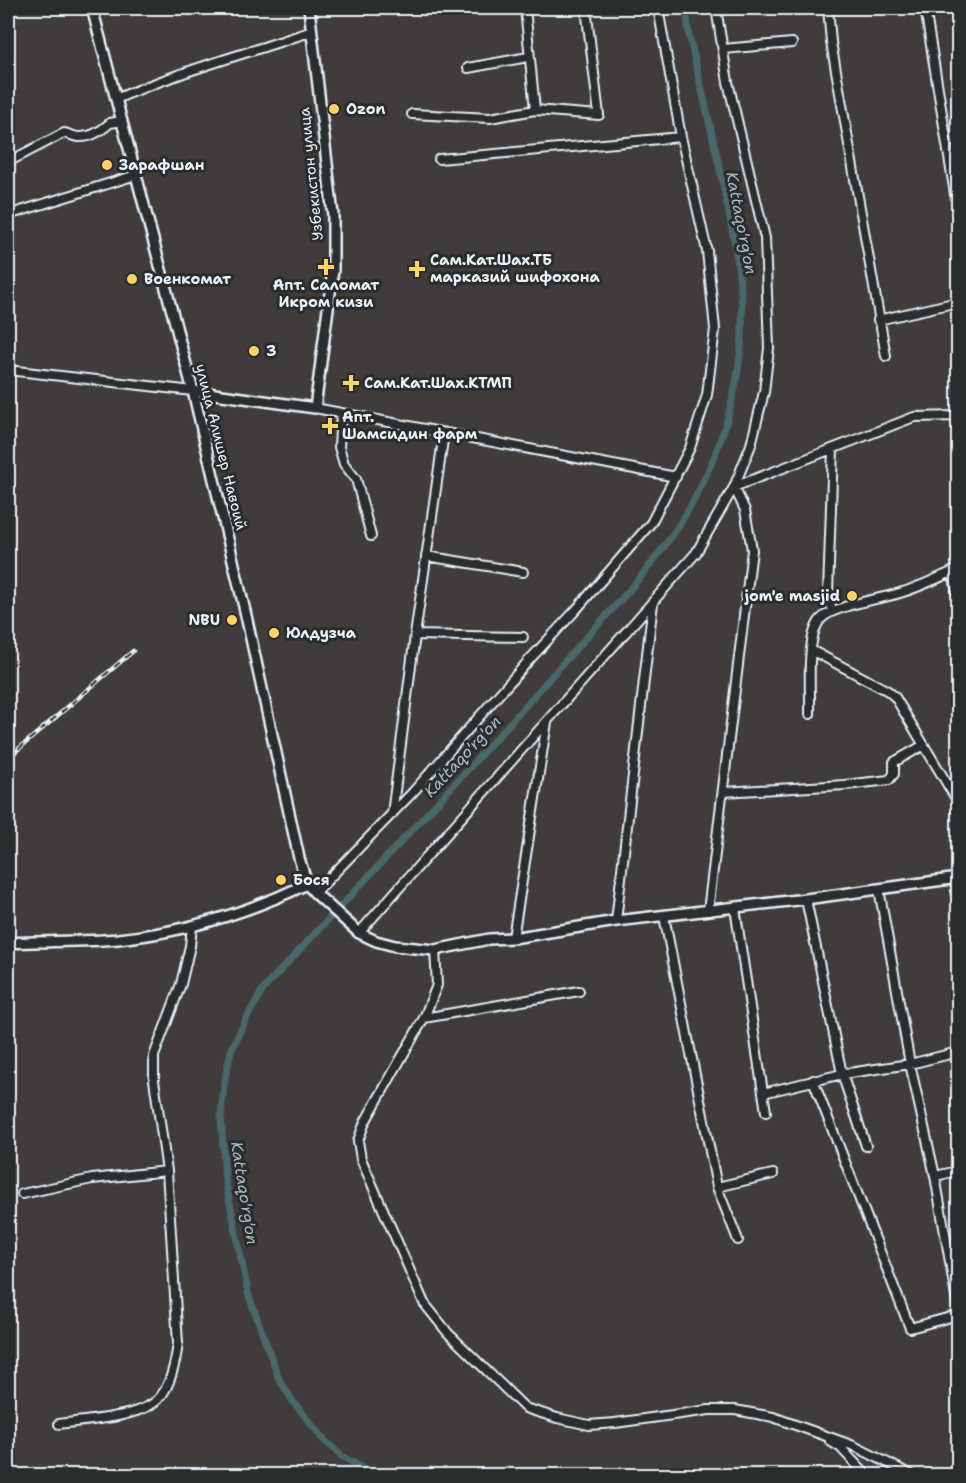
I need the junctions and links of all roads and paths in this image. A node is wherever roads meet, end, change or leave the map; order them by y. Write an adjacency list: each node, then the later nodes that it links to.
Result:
1 (92, 8): 14 (main road, улица Алишер Навоий)
2 (309, 8): 9 (main road, Узбекистон улица)
3 (525, 8): 12 (street)
4 (586, 8): 15 (street)
5 (658, 8): 18 (street)
6 (716, 8): 11 (street)
7 (828, 8): 25 (street)
8 (925, 8): 22 (street)
9 (312, 31): 14 (street); 29 (main road, Узбекистон улица)
10 (792, 43): 11 (street)
11 (723, 49): 35 (street)
12 (528, 57): 13 (street); 15 (street)
13 (468, 68)
14 (116, 99): 17 (main road, улица Алишер Навоий)
15 (535, 110): 16 (street)
16 (412, 114)
17 (122, 121): 20 (street); 21 (main road, улица Алишер Навоий)
18 (681, 137): 19 (street); 34 (street)
19 (439, 159)
20 (8, 162)
21 (136, 175): 23 (street); 28 (main road, улица Алишер Навоий)
22 (958, 213)
23 (8, 215)
24 (958, 302): 25 (street)
25 (879, 320): 26 (street)
26 (886, 356)
27 (8, 370): 28 (street)
28 (193, 391): 29 (main road); 53 (main road, улица Алишер Навоий)
29 (315, 408): 30 (street)
30 (341, 413): 32 (street); 36 (street)
31 (958, 416): 33 (street)
32 (444, 433): 34 (street); 37 (street)
33 (833, 449): 35 (street); 42 (street)
34 (676, 477): 51 (street)
35 (734, 487): 41 (street); 49 (street)
36 (371, 536)
37 (426, 556): 39 (street); 43 (street)
38 (956, 570): 40 (street); 42 (street)
39 (523, 572)
40 (958, 597)
41 (653, 602): 47 (street); 60 (street)
42 (832, 611): 45 (street)
43 (415, 635): 44 (street); 51 (street)
44 (523, 637)
45 (811, 650): 46 (street); 48 (street)
46 (810, 714)
47 (547, 720): 62 (street); 63 (street)
48 (924, 745): 49 (street); 50 (street)
49 (723, 792): 58 (street)
50 (958, 802)
51 (392, 814): 55 (street)
52 (958, 878): 54 (main road)
53 (307, 884): 55 (main road, улица Алишер Навоий); 61 (main road)
54 (879, 889): 56 (main road); 69 (street)
55 (315, 893): 62 (main road, улица Алишер Навоий)
56 (806, 899): 57 (main road); 70 (street)
57 (735, 908): 58 (main road); 72 (street)
58 (708, 911): 59 (main road)
59 (664, 916): 60 (main road); 79 (street)
60 (616, 921): 63 (main road)
61 (192, 926): 64 (main road); 75 (street)
62 (359, 933): 65 (main road)
63 (513, 938): 65 (main road)
64 (8, 943)
65 (435, 950): 67 (street)
66 (579, 991): 67 (street)
67 (424, 1018): 85 (street)
68 (958, 1052): 69 (street)
69 (910, 1064): 70 (street); 78 (street)
70 (842, 1074): 71 (street); 74 (street)
71 (813, 1080): 72 (street); 83 (street)
72 (763, 1093): 73 (street)
73 (766, 1112)
74 (866, 1146)
75 (167, 1171): 80 (street); 84 (street)
76 (958, 1172): 78 (street)
77 (773, 1174): 79 (street)
78 (935, 1176): 82 (street)
79 (717, 1187): 81 (street)
80 (22, 1194)
81 (738, 1240)
82 (958, 1308)
83 (958, 1316)
84 (59, 1424)
85 (816, 1433): 86 (street); 87 (street)
86 (867, 1476)
87 (914, 1476)

